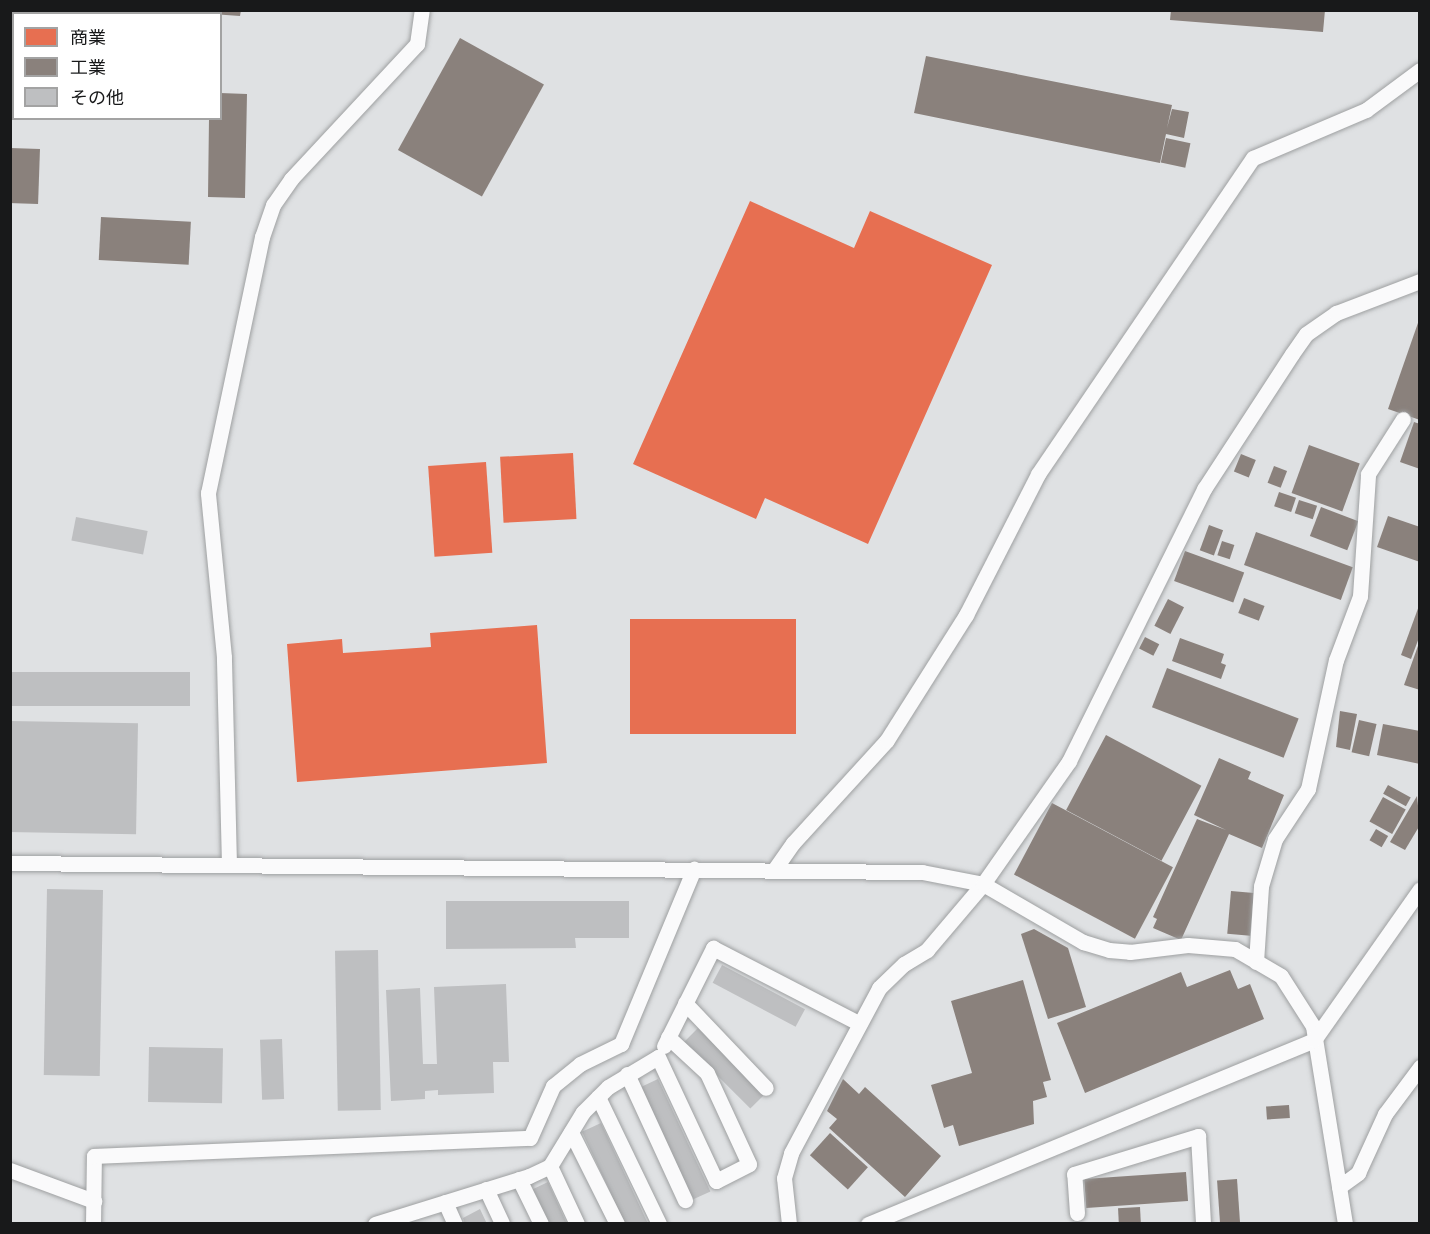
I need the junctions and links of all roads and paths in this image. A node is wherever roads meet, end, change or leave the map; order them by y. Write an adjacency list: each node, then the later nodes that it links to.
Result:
1 (422, 10): 6 (street)
2 (1419, 70): 8 (street)
3 (1419, 281): 9 (street)
4 (1403, 419): 11 (street)
5 (10, 863): 6 (street)
6 (229, 865): 7 (street)
7 (694, 869): 8 (street); 28 (street)
8 (774, 870): 9 (street)
9 (983, 884): 11 (street); 13 (street)
10 (1419, 889): 15 (street)
11 (1256, 962): 15 (street)
12 (685, 1003): 13 (street); 14 (street); 19 (street)
13 (860, 1024): 40 (street)
14 (668, 1037): 16 (street); 16 (street)
15 (1314, 1040): 25 (street); 41 (street)
16 (658, 1057): 18 (street)
17 (1419, 1068): 25 (street)
18 (627, 1074): 20 (street); 27 (street)
19 (766, 1088)
20 (598, 1097): 21 (street); 39 (street)
21 (571, 1132): 22 (street); 38 (street)
22 (550, 1166): 24 (street); 37 (street)
23 (10, 1170): 28 (street)
24 (519, 1179): 26 (street); 36 (street)
25 (1339, 1187): 43 (street)
26 (486, 1189): 29 (street); 35 (street)
27 (685, 1200)
28 (94, 1201): 32 (street)
29 (445, 1202): 31 (street); 34 (street)
30 (1077, 1213): 42 (street)
31 (416, 1217): 33 (street)
32 (93, 1224)
33 (375, 1224)
34 (455, 1224)
35 (502, 1224)
36 (541, 1224)
37 (577, 1224)
38 (617, 1224)
39 (659, 1224)
40 (789, 1224)
41 (868, 1224)
42 (1203, 1224)
43 (1345, 1224)

